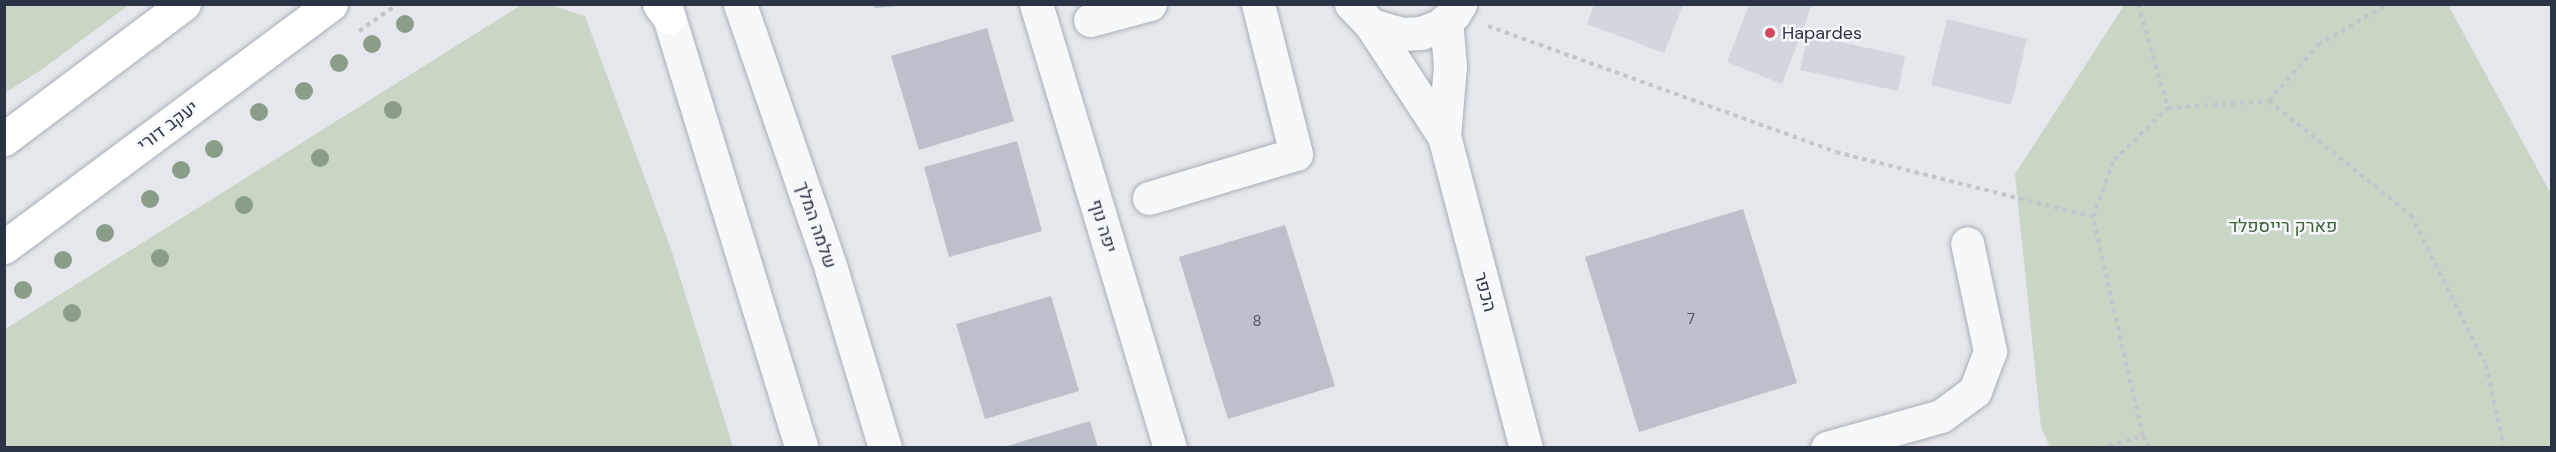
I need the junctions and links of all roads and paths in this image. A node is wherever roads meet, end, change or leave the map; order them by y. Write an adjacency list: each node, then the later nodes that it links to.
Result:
1 (184, 4): 16 (main road)
2 (331, 4): 20 (main road, יעקב דורי)
3 (740, 4): 23 (street, שלמה המלך)
4 (1036, 4): 24 (street, יפה נוף)
5 (1150, 4): 12 (street)
6 (1258, 4): 17 (street)
7 (2138, 4): 14 (path)
8 (2388, 4): 13 (path)
9 (664, 9): 22 (street)
10 (1453, 13): 11 (street); 15 (street, הכפר); 18 (path)
11 (1361, 15): 15 (street, הכפר)
12 (1090, 21)
13 (2269, 101): 14 (path); 29 (path)
14 (2168, 108): 18 (path)
15 (1444, 136): 25 (street, הכפר)
16 (4, 139)
17 (1149, 198)
18 (2093, 217): 21 (path)
19 (1967, 243): 26 (street)
20 (4, 247)
21 (2143, 436): 27 (path); 28 (path)
22 (802, 447)
23 (885, 447)
24 (1170, 447)
25 (1526, 447)
26 (1827, 447)
27 (2100, 447)
28 (2149, 447)
29 (2504, 447)

